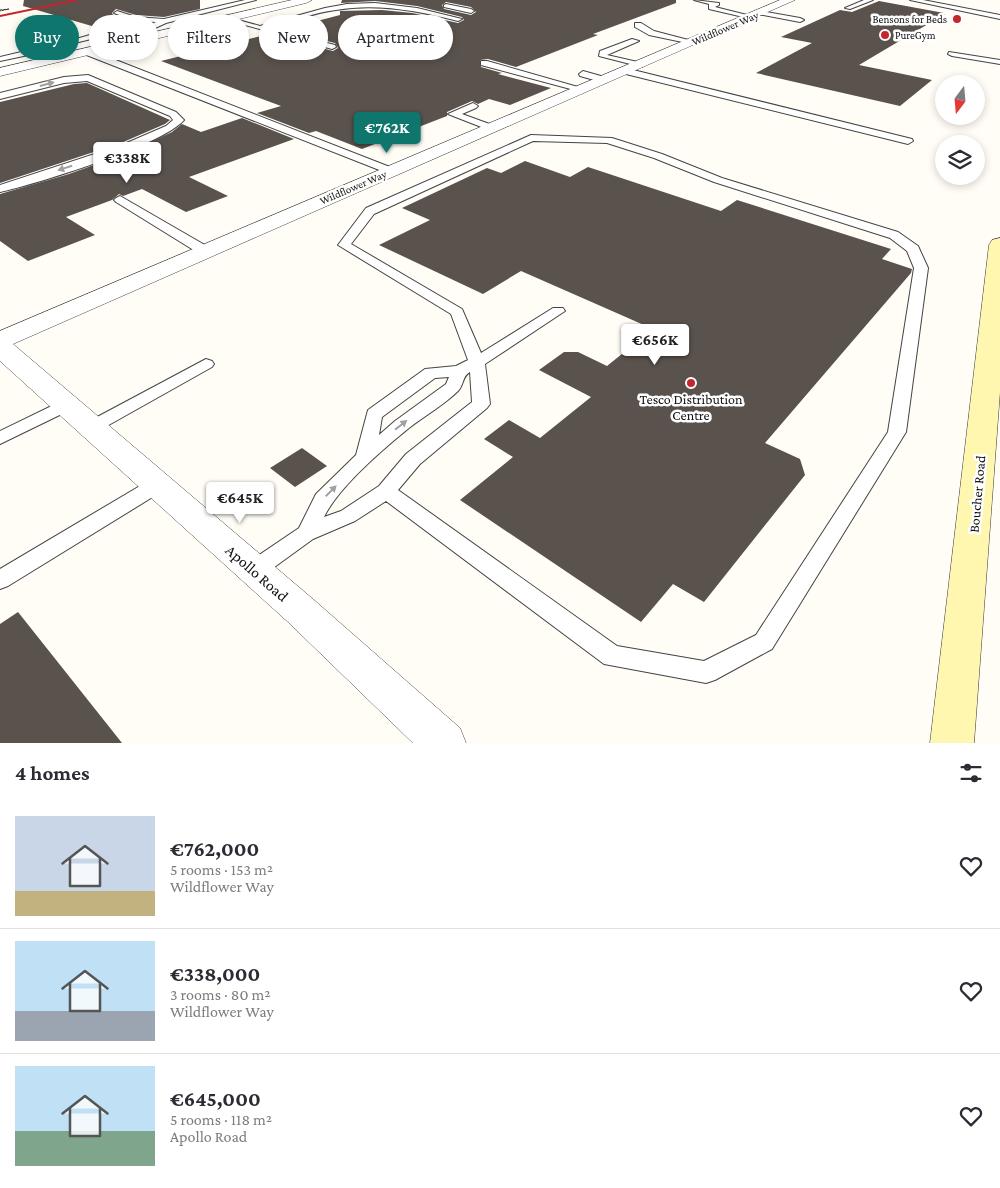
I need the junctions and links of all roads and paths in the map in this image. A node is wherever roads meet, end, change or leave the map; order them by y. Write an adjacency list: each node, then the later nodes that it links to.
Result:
1 (306, 0): 13 (street)
2 (697, 0): 15 (lane)
3 (789, 0): 15 (street, Wildflower Way)
4 (870, 0): 9 (lane)
5 (913, 0): 17 (lane)
6 (952, 0): 10 (lane)
7 (247, 1): 19 (lane)
8 (438, 4): 11 (lane)
9 (848, 8)
10 (1000, 10)
11 (471, 11)
12 (117, 12): 19 (lane)
13 (244, 15)
14 (308, 15): 16 (lane)
15 (756, 15): 18 (lane); 23 (street, Wildflower Way)
16 (458, 18)
17 (1000, 18)
18 (800, 20)
19 (164, 21): 20 (lane)
20 (158, 24)
21 (638, 25): 23 (lane)
22 (635, 41): 35 (lane)
23 (692, 42): 35 (street, Wildflower Way)
24 (79, 45): 25 (lane)
25 (87, 45): 28 (street); 42 (lane)
26 (328, 46): 27 (lane)
27 (332, 47)
28 (79, 49)
29 (952, 54): 33 (lane)
30 (15, 55): 31 (lane)
31 (0, 58)
32 (54, 60): 36 (street)
33 (1000, 62)
34 (484, 63): 37 (lane)
35 (632, 68): 37 (street, Wildflower Way); 41 (lane)
36 (0, 72)
37 (582, 82): 40 (street, Wildflower Way)
38 (0, 96): 43 (lane, one-way to 43)
39 (473, 106): 40 (lane)
40 (492, 128): 42 (street, Wildflower Way)
41 (908, 141)
42 (391, 171): 46 (street, Wildflower Way)
43 (0, 189)
44 (120, 200): 46 (lane)
45 (1000, 245): 48 (street, Boucher Road)
46 (205, 251): 49 (street, Wildflower Way)
47 (558, 311): 51 (lane)
48 (996, 328): 55 (street, Boucher Road)
49 (0, 340)
50 (0, 346): 54 (street, Apollo Road)
51 (477, 362): 53 (lane); 60 (lane); 60 (lane)
52 (206, 364): 56 (lane)
53 (459, 371): 58 (lane, one-way to 53); 58 (lane)
54 (66, 404): 56 (street, Apollo Road); 57 (lane)
55 (992, 422): 65 (street, Boucher Road)
56 (92, 427): 59 (street, Apollo Road)
57 (0, 438)
58 (365, 457): 61 (lane, one-way to 58)
59 (158, 485): 62 (street, Apollo Road); 63 (lane)
60 (386, 491): 61 (lane)
61 (306, 532): 62 (lane)
62 (254, 570): 64 (street, Apollo Road)
63 (0, 580)
64 (444, 743)
65 (952, 743)

